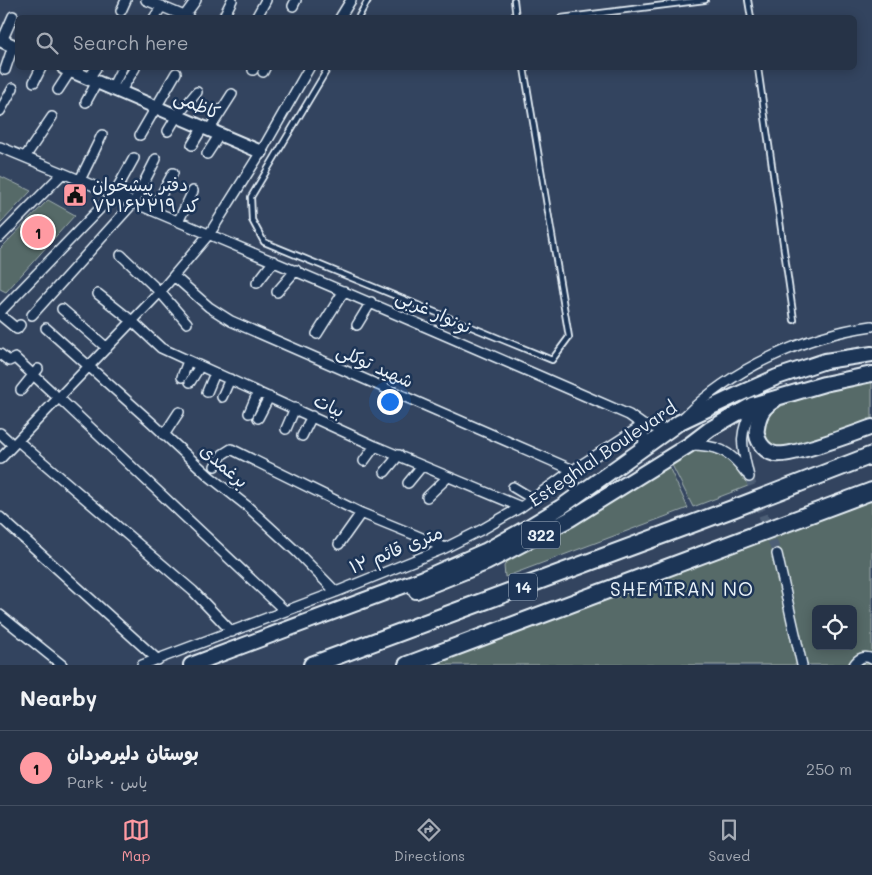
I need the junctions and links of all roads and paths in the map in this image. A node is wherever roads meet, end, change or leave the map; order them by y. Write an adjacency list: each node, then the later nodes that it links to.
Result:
1 (126, 0): 12 (street)
2 (146, 0): 11 (street)
3 (196, 0): 15 (street)
4 (232, 0): 16 (street)
5 (266, 0): 17 (street)
6 (351, 0): 18 (street)
7 (368, 0): 19 (lane)
8 (514, 0): 20 (lane)
9 (705, 0): 21 (lane)
10 (748, 0): 22 (lane)
11 (162, 6): 13 (street); 14 (street)
12 (121, 11)
13 (156, 15)
14 (182, 15)
15 (187, 15)
16 (224, 15)
17 (258, 15)
18 (342, 15)
19 (360, 15)
20 (516, 15)
21 (585, 15)
22 (750, 15)
23 (13, 16): 24 (street)
24 (8, 44): 25 (street)
25 (5, 70)
26 (40, 70): 37 (street)
27 (65, 70): 39 (street)
28 (73, 70): 36 (street, کاظمی)
29 (121, 70): 40 (street)
30 (133, 70): 40 (street)
31 (308, 70): 54 (street)
32 (327, 70): 33 (lane)
33 (524, 70)
34 (758, 70): 82 (lane)
35 (176, 73): 44 (street)
36 (94, 76): 40 (street, کاظمی); 43 (street)
37 (34, 82)
38 (13, 88): 45 (street)
39 (58, 90)
40 (116, 90): 44 (street, کاظمی)
41 (197, 92): 47 (street)
42 (232, 94): 48 (street)
43 (86, 102)
44 (157, 107): 47 (street, کاظمی); 51 (street)
45 (0, 110)
46 (52, 116): 56 (street)
47 (177, 116): 48 (street, کاظمی); 49 (street)
48 (211, 130): 52 (street); 54 (street, کاظمی); 55 (street)
49 (168, 131)
50 (102, 134): 61 (street)
51 (140, 135)
52 (192, 145)
53 (0, 147): 56 (street, نونوار غربی)
54 (261, 152): 67 (street)
55 (207, 154)
56 (25, 157): 59 (street, نونوار غربی)
57 (134, 158): 63 (street)
58 (156, 159): 64 (street)
59 (63, 172): 61 (street, نونوار غربی); 68 (street)
60 (173, 173): 65 (street)
61 (80, 180): 63 (street, نونوار غربی)
62 (193, 191): 66 (street)
63 (114, 194): 64 (street, نونوار غربی); 80 (street)
64 (134, 202): 65 (street, نونوار غربی); 81 (street)
65 (153, 210): 66 (street, نونوار غربی)
66 (179, 220): 67 (street, نونوار غربی)
67 (210, 233): 70 (street, نونوار غربی); 72 (street)
68 (0, 237)
69 (121, 255): 75 (street)
70 (274, 261): 71 (street, نونوار غربی); 73 (street)
71 (296, 270): 74 (street, نونوار غربی); 76 (street)
72 (174, 276): 75 (street); 133 (street, شهید توکلی)
73 (257, 283)
74 (344, 291): 78 (street, نونوار غربی); 89 (street)
75 (160, 292): 83 (street); 84 (street)
76 (277, 292)
77 (98, 294): 83 (street, بیات)
78 (371, 302): 86 (street); 116 (street, نونوار غربی)
79 (62, 309): 90 (street)
80 (0, 313): 85 (street)
81 (32, 316)
82 (794, 320)
83 (132, 321): 90 (street); 94 (street, بیات)
84 (187, 323)
85 (20, 325)
86 (357, 325)
87 (872, 326): 115 (street)
88 (46, 328): 95 (street, برغمدی)
89 (317, 334)
90 (106, 348): 95 (street)
91 (0, 354): 97 (street)
92 (872, 354): 93 (main road, Esteghlal Boulevard / 322)
93 (847, 358): 101 (main road); 115 (main road, Esteghlal Boulevard / 322)
94 (188, 361): 96 (street, بیات); 96 (street)
95 (89, 366): 105 (street); 121 (street, برغمدی)
96 (200, 366): 98 (street, بیات)
97 (36, 372): 102 (street); 105 (street)
98 (215, 373): 100 (street, بیات); 103 (street)
99 (872, 374): 101 (main road, Esteghlal Boulevard / 322)
100 (230, 379): 104 (street, بیات); 107 (street)
101 (849, 379): 106 (main road, Esteghlal Boulevard / 322)
102 (21, 390)
103 (207, 392)
104 (258, 392): 108 (street, بیات); 112 (street)
105 (56, 396): 123 (street); 150 (street)
106 (784, 396): 109 (main road, Esteghlal Boulevard / 322); 117 (main road)
107 (222, 397)
108 (269, 397): 110 (street, بیات); 114 (street)
109 (756, 404): 124 (main road, Esteghlal Boulevard / 322); 124 (street)
110 (295, 408): 113 (street, بیات); 118 (street)
111 (179, 412): 121 (street)
112 (249, 413)
113 (312, 416): 122 (street); 125 (street, بیات)
114 (258, 418)
115 (680, 422): 119 (main road, Esteghlal Boulevard / 322)
116 (643, 425): 119 (street); 126 (street); 133 (street, ۱۲ متری قائم)
117 (872, 427)
118 (286, 429)
119 (667, 430): 126 (main road, Esteghlal Boulevard / 322)
120 (0, 433): 123 (street)
121 (164, 435): 149 (street, برغمدی)
122 (302, 436)
123 (16, 443): 129 (street); 152 (street)
124 (689, 445): 141 (main road, Esteghlal Boulevard / 322)
125 (375, 446): 127 (street, بیات); 130 (street)
126 (644, 447): 137 (main road, Esteghlal Boulevard / 322)
127 (399, 455): 132 (street, بیات); 134 (street)
128 (872, 455): 159 (highway, 14)
129 (0, 459)
130 (364, 461)
131 (215, 466): 144 (street, برغمدی)
132 (422, 466): 135 (street, بیات); 136 (street)
133 (573, 470): 142 (street, ۱۲ متری قائم)
134 (385, 472)
135 (448, 477): 140 (street); 143 (street, بیات)
136 (408, 483)
137 (592, 485): 141 (main road); 157 (main road, Esteghlal Boulevard / 322)
138 (513, 487): 142 (street)
139 (872, 491): 160 (highway, 14)
140 (427, 497)
141 (604, 498): 158 (main road, Esteghlal Boulevard / 322)
142 (534, 499): 143 (street, ۱۲ متری قائم)
143 (521, 507): 147 (street, ۱۲ متری قائم)
144 (361, 513): 146 (street); 147 (street, برغمدی)
145 (0, 517): 154 (street)
146 (339, 544)
147 (445, 548): 149 (street, ۱۲ متری قائم)
148 (777, 554): 161 (street)
149 (336, 592): 150 (street, ۱۲ متری قائم)
150 (285, 611): 152 (street, ۱۲ متری قائم)
151 (0, 615): 155 (street)
152 (232, 632): 154 (street, ۱۲ متری قائم)
153 (872, 659): 162 (street)
154 (158, 660): 156 (street, ۱۲ متری قائم)
155 (62, 665)
156 (142, 665)
157 (191, 665)
158 (218, 665)
159 (312, 665)
160 (407, 665)
161 (802, 665)
162 (854, 665)

